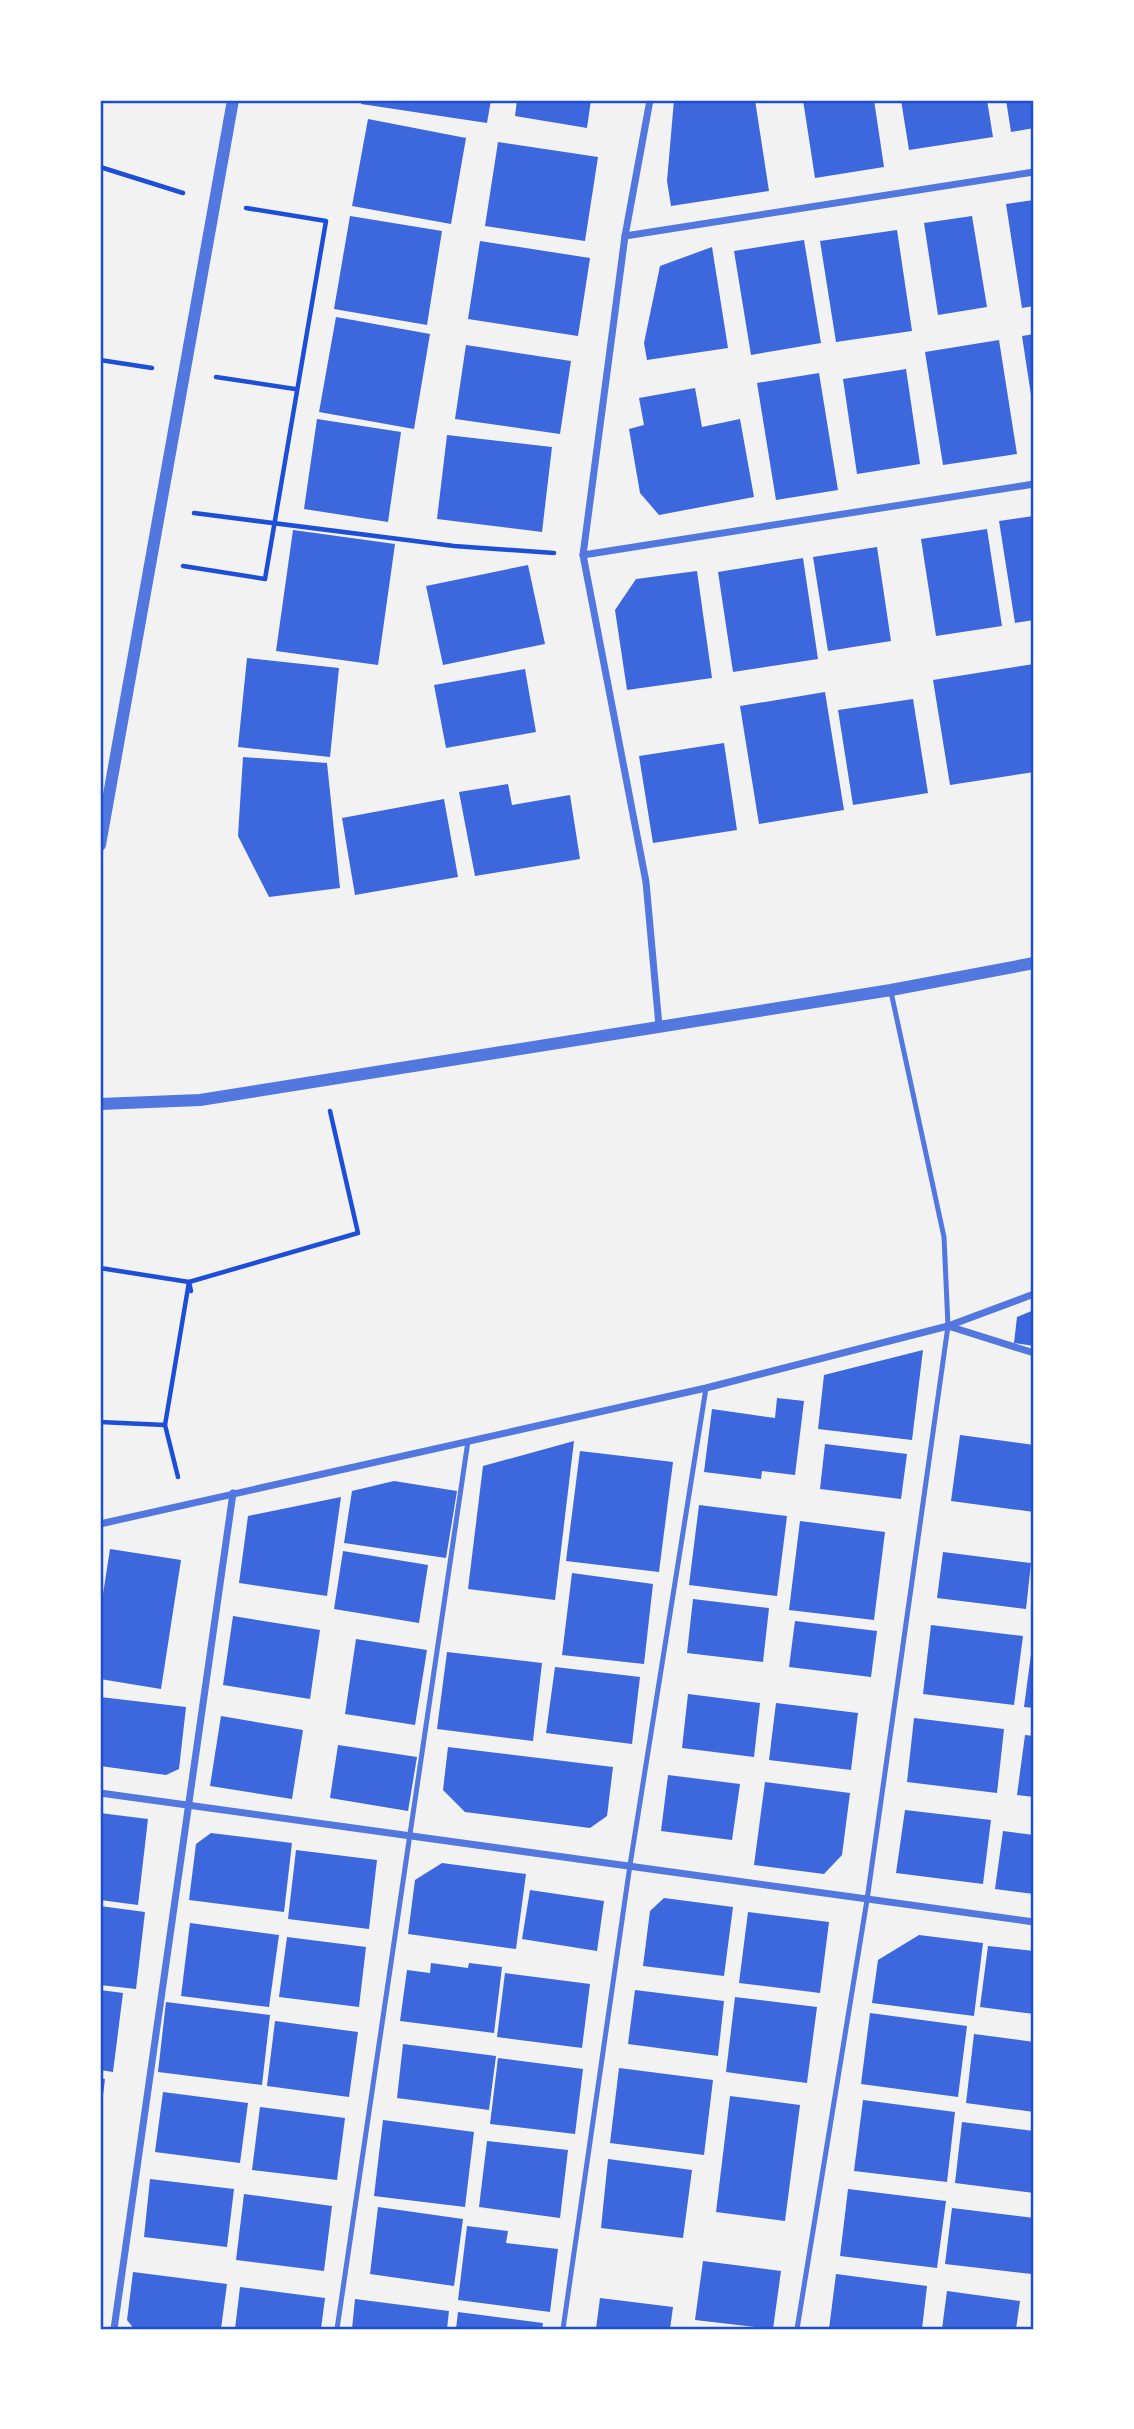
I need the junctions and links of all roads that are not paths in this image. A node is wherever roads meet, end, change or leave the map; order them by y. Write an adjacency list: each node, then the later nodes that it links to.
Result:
1 (233, 100): 7 (street)
2 (650, 100): 4 (street)
3 (1034, 172): 4 (street)
4 (625, 236): 6 (street)
5 (1034, 484): 6 (street)
6 (583, 555): 10 (street)
7 (100, 845)
8 (1034, 963): 9 (street)
9 (891, 990): 10 (street); 13 (lane)
10 (659, 1026): 11 (street)
11 (100, 1104)
12 (1034, 1294): 13 (street)
13 (948, 1325): 14 (street); 15 (street); 23 (lane)
14 (1034, 1353)
15 (706, 1388): 16 (street); 22 (lane)
16 (468, 1441): 17 (street); 21 (lane)
17 (233, 1493): 18 (street); 20 (street)
18 (100, 1524)
19 (100, 1793): 20 (street)
20 (188, 1804): 21 (street); 25 (street)
21 (410, 1833): 22 (street); 26 (lane)
22 (630, 1865): 23 (street); 27 (lane)
23 (867, 1900): 24 (street); 28 (lane)
24 (1034, 1922)
25 (114, 2329)
26 (337, 2329)
27 (563, 2329)
28 (797, 2329)

